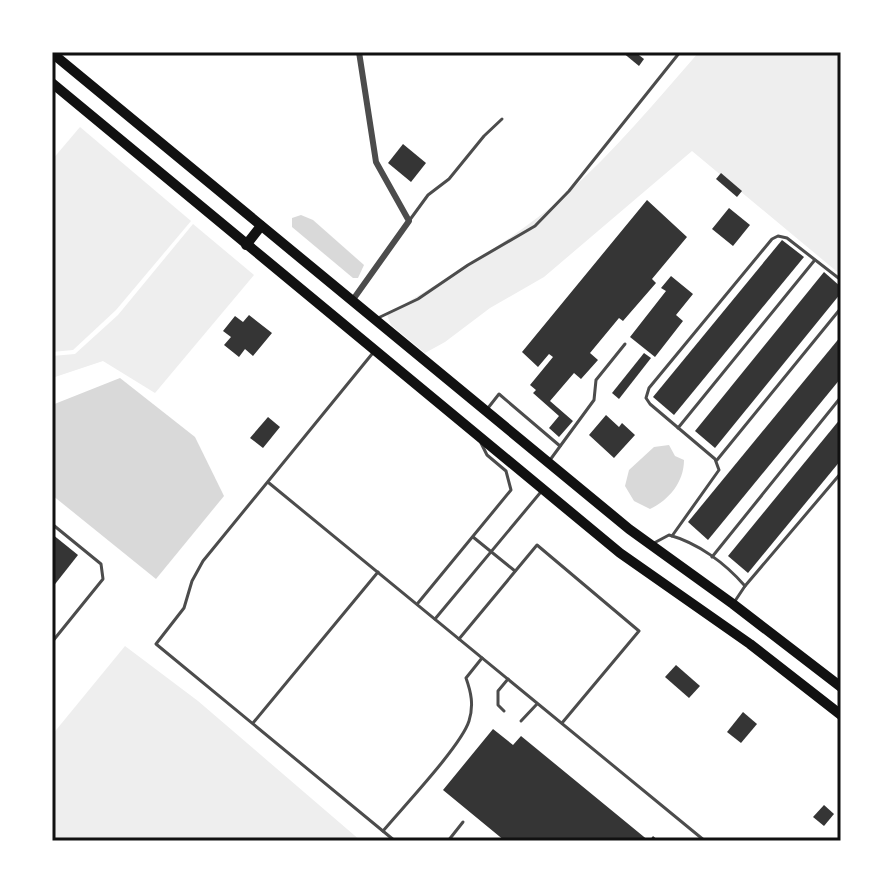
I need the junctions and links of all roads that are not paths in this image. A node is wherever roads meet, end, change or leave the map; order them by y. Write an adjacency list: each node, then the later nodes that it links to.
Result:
1 (359, 52): 6 (street)
2 (680, 52): 13 (lane)
3 (52, 53): 7 (main road)
4 (52, 83): 8 (main road)
5 (502, 119): 6 (lane)
6 (409, 221): 11 (street)
7 (261, 226): 8 (main road); 11 (main road)
8 (246, 245): 15 (main road)
9 (815, 260): 10 (lane); 18 (lane); 18 (lane)
10 (841, 280)
11 (352, 301): 13 (main road)
12 (841, 308): 21 (lane)
13 (375, 320): 17 (main road)
14 (625, 344): 20 (lane)
15 (375, 351): 19 (main road); 24 (lane)
16 (841, 397): 31 (lane)
17 (485, 411): 20 (lane); 22 (main road)
18 (678, 428): 21 (lane)
19 (478, 436): 25 (main road); 28 (lane)
20 (560, 446): 22 (lane)
21 (716, 462): 27 (lane)
22 (548, 463): 29 (main road)
23 (841, 473): 34 (lane)
24 (268, 482): 33 (lane); 47 (lane)
25 (543, 489): 30 (lane); 45 (main road)
26 (52, 524): 39 (lane)
27 (672, 536): 29 (lane); 31 (lane)
28 (473, 537): 30 (lane); 35 (lane)
29 (651, 546): 36 (main road)
30 (491, 552): 32 (lane); 37 (lane)
31 (712, 557): 34 (lane)
32 (515, 571): 38 (lane); 48 (lane)
33 (378, 572): 35 (lane); 47 (lane)
34 (745, 586): 36 (lane)
35 (417, 604): 37 (lane)
36 (733, 604): 42 (main road)
37 (435, 619): 38 (lane)
38 (459, 639): 40 (lane)
39 (52, 642)
40 (482, 658): 41 (lane); 50 (lane)
41 (508, 679): 43 (lane); 44 (lane)
42 (841, 687)
43 (538, 703): 46 (lane); 48 (lane)
44 (504, 711)
45 (841, 715)
46 (521, 721)
47 (252, 723): 50 (lane)
48 (562, 723): 53 (lane)
49 (463, 822): 52 (lane)
50 (383, 831): 51 (lane)
51 (395, 841)
52 (448, 841)
53 (705, 841)

